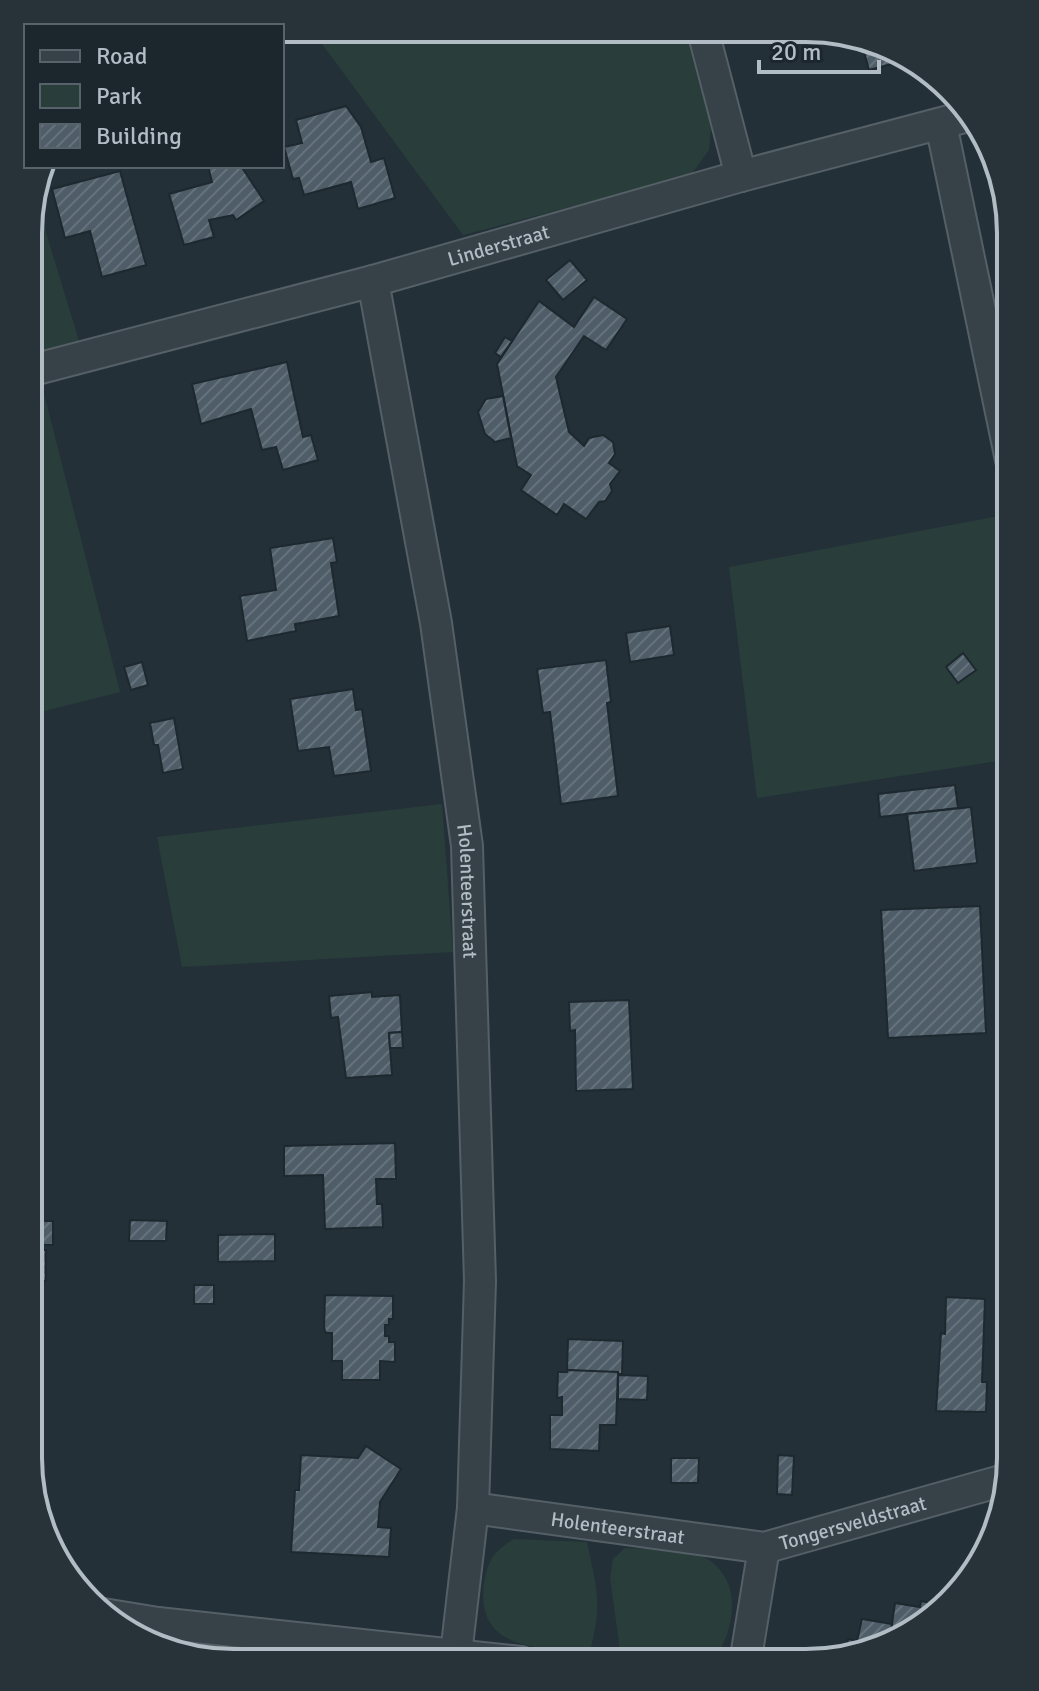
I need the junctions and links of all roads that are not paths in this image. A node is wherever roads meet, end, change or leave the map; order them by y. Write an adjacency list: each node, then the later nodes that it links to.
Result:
1 (706, 42): 3 (street)
2 (954, 120): 3 (street, Linderstraat); 6 (street)
3 (741, 176): 4 (street, Linderstraat)
4 (373, 281): 5 (street, Linderstraat); 8 (street, Holenteerstraat)
5 (42, 368)
6 (997, 376)
7 (995, 1483): 9 (street, Tongersveldstraat)
8 (473, 1508): 9 (street, Holenteerstraat); 12 (street, Holenteerstraat)
9 (764, 1548): 13 (street, Tongersveldstraat)
10 (156, 1632): 11 (street)
11 (388, 1649)
12 (457, 1649)
13 (747, 1649)

